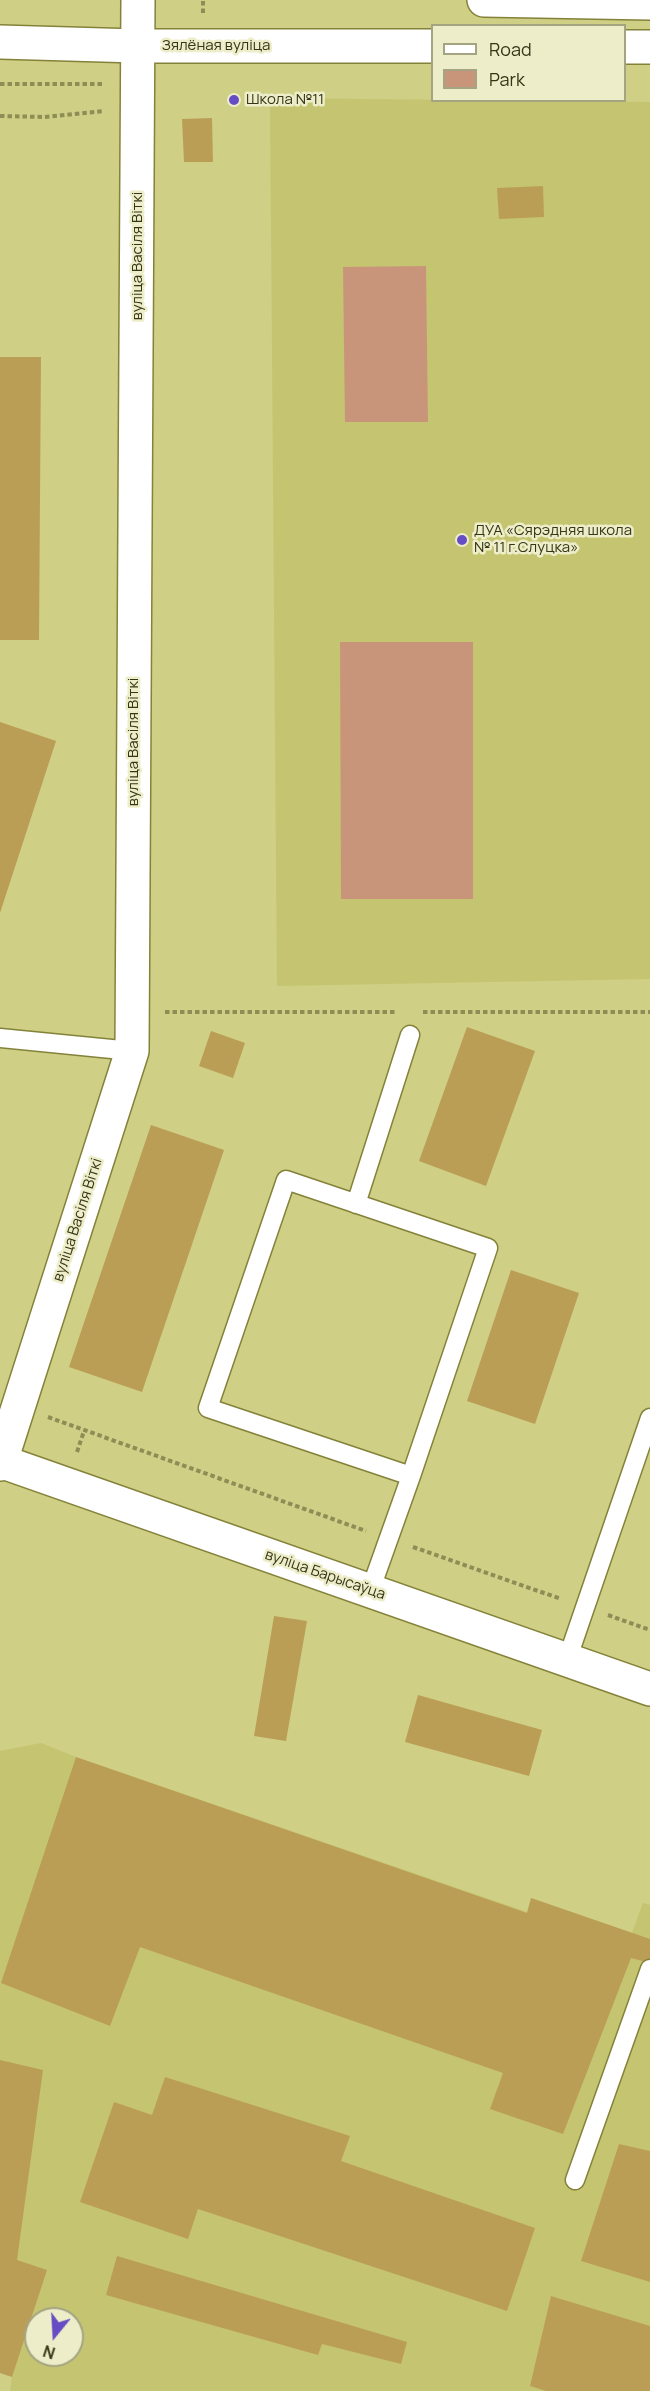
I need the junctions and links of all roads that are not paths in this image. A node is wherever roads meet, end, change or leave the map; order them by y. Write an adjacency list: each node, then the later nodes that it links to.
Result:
1 (138, 0): 5 (street, вуліца Васіля Віткі)
2 (484, 0): 3 (street)
3 (650, 3)
4 (0, 42): 5 (street, Зялёная вуліца)
5 (137, 46): 6 (street, Зялёная вуліца); 11 (street, вуліца Васіля Віткі)
6 (431, 46)
7 (626, 47): 8 (street)
8 (650, 47)
9 (410, 1035): 12 (lane)
10 (0, 1038): 11 (lane)
11 (132, 1051): 14 (street, вуліца Васіля Віткі)
12 (356, 1204): 15 (lane); 15 (lane)
13 (650, 1418): 17 (lane)
14 (0, 1462): 16 (street, вуліца Барысаўца)
15 (411, 1476): 16 (lane)
16 (370, 1591): 17 (street, вуліца Барысаўца)
17 (567, 1660): 18 (street, вуліца Барысаўца)
18 (650, 1689)
19 (650, 1969): 20 (lane)
20 (575, 2180)

